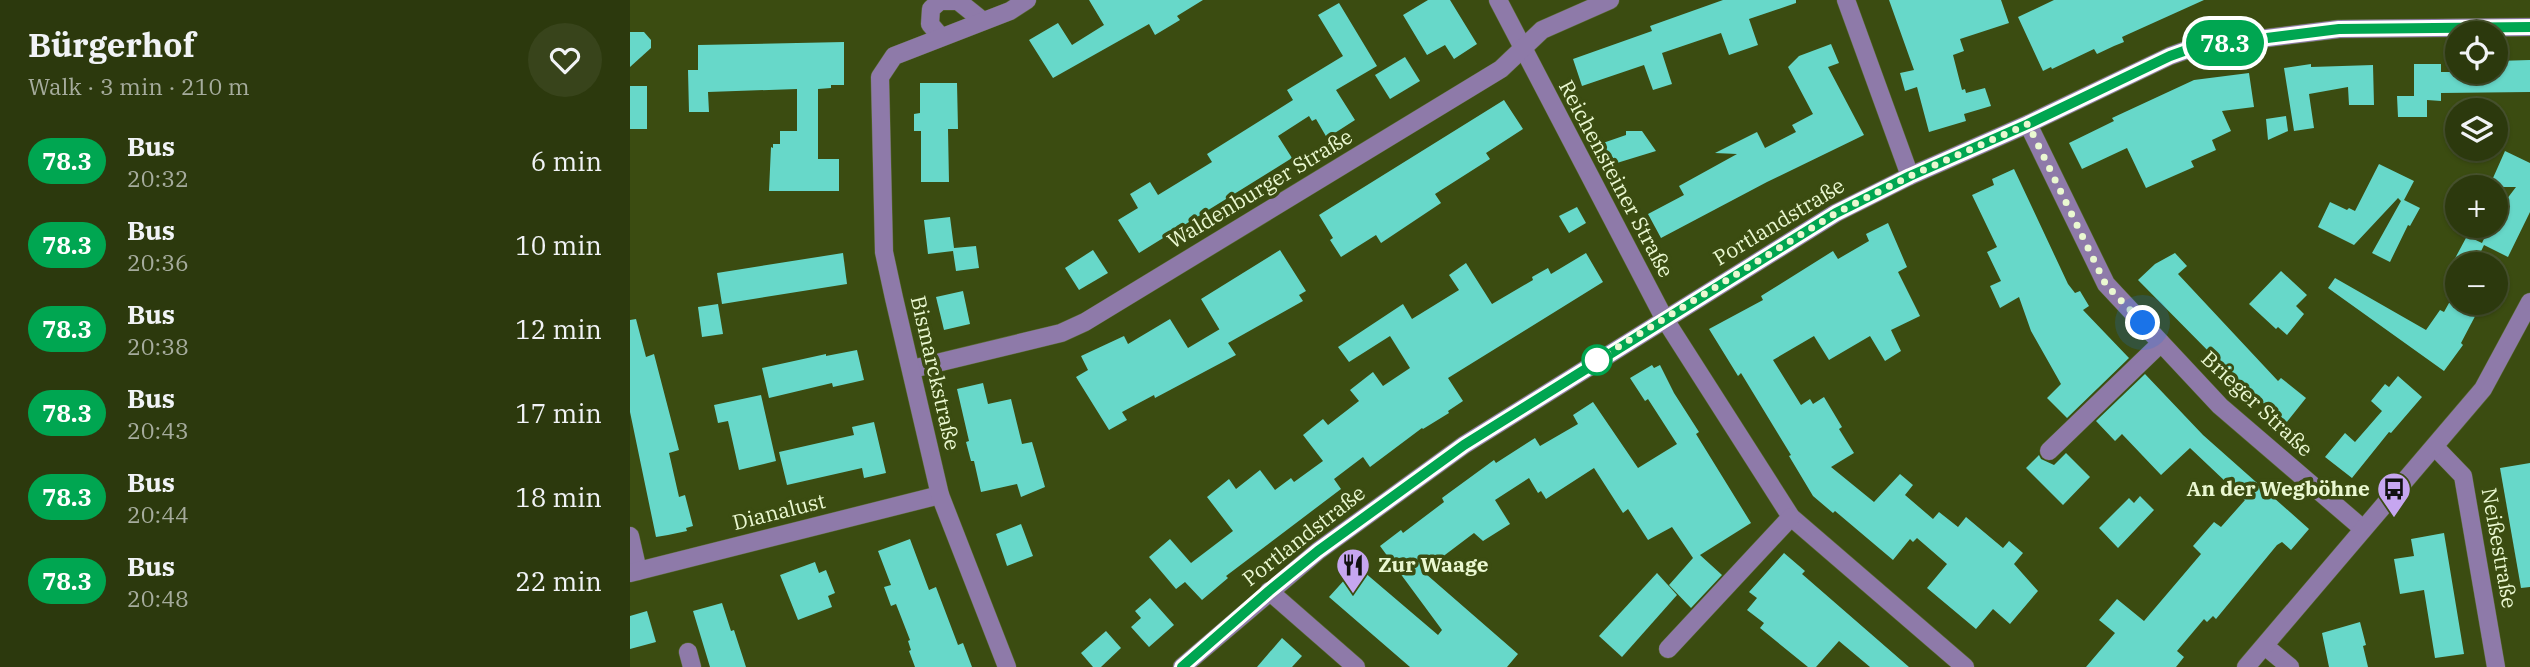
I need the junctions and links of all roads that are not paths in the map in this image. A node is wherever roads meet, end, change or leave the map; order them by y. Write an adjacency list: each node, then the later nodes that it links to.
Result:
1 (1027, 0): 5 (street)
2 (1498, 0): 8 (street, Reichensteiner Straße)
3 (1610, 0): 8 (street, Waldenburger Straße)
4 (1846, 0): 10 (street)
5 (983, 21): 7 (street); 7 (street)
6 (2530, 27): 9 (street, Portlandstraße)
7 (941, 37): 14 (street, Bismarckstraße)
8 (1522, 49): 12 (street, Reichensteiner Straße); 14 (street, Waldenburger Straße)
9 (2028, 124): 10 (street, Portlandstraße); 13 (street, Brieger Straße)
10 (1910, 176): 12 (street, Portlandstraße)
11 (2530, 302): 15 (street)
12 (1664, 318): 18 (street, Reichensteiner Straße); 22 (street, Portlandstraße)
13 (2161, 343): 16 (street); 19 (street, Brieger Straße)
14 (912, 369): 17 (street, Bismarckstraße)
15 (2435, 447): 19 (street); 31 (street, Neißestraße)
16 (2049, 451)
17 (940, 495): 21 (street, Dianalust); 25 (street, Bismarckstraße)
18 (1791, 517): 24 (street); 28 (street, Reichensteiner Straße)
19 (2362, 528): 23 (street)
20 (630, 536): 21 (street)
21 (634, 572)
22 (1269, 591): 26 (street, Portlandstraße); 27 (street)
23 (2265, 646): 29 (street); 30 (street)
24 (1668, 649)
25 (1007, 667)
26 (1182, 667)
27 (1356, 667)
28 (1965, 667)
29 (2246, 667)
30 (2290, 667)
31 (2496, 667)

